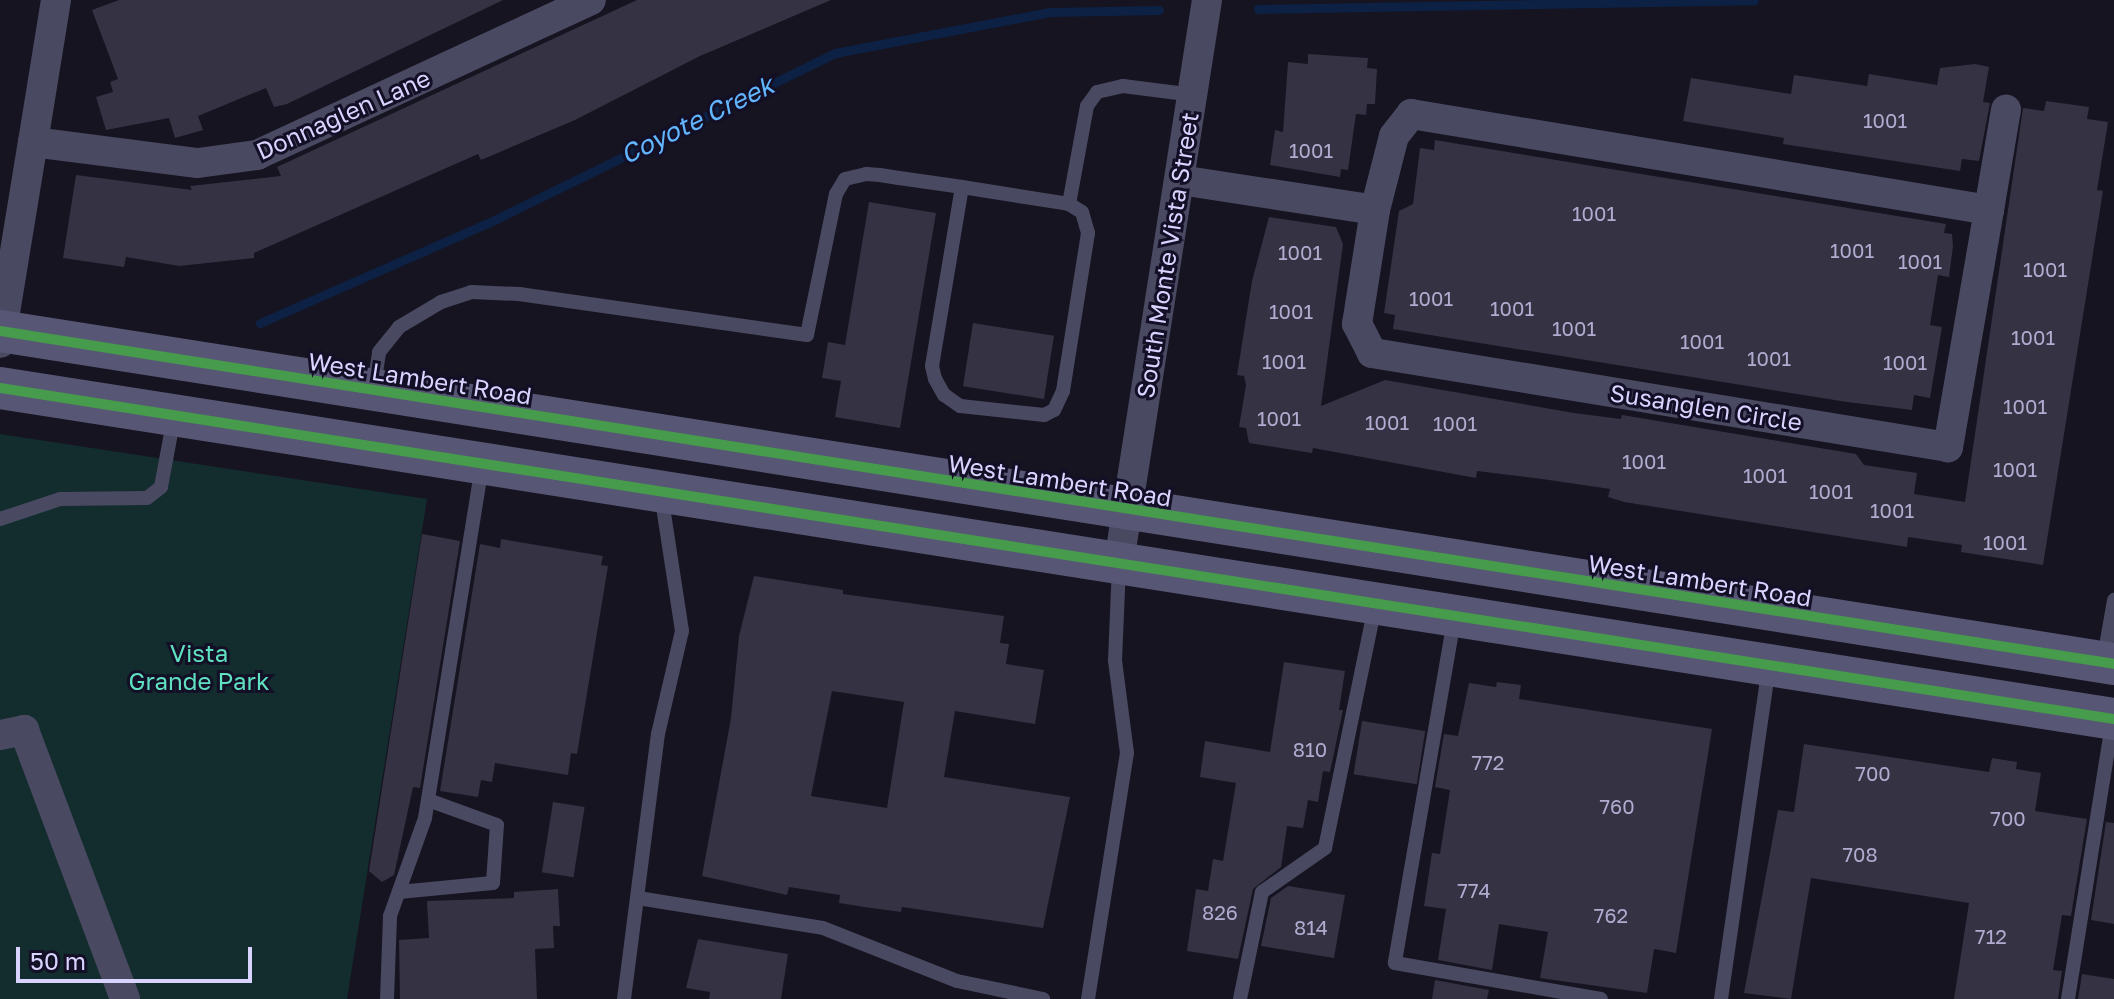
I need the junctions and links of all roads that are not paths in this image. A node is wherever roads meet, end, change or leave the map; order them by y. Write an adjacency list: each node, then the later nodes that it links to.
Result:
1 (56, 0): 6 (street)
2 (591, 0): 6 (street, Donnaglen Lane)
3 (1207, 0): 4 (street, South Monte Vista Street)
4 (1193, 95): 7 (street, South Monte Vista Street); 9 (lane)
5 (2006, 109): 11 (street, Susanglen Circle)
6 (33, 142): 12 (street)
7 (1180, 180): 10 (street); 18 (street, South Monte Vista Street)
8 (962, 187): 9 (lane); 9 (lane); 14 (lane)
9 (1069, 204)
10 (1375, 210): 11 (street, Susanglen Circle); 11 (street, Susanglen Circle)
11 (1989, 210)
12 (0, 335): 14 (main road, West Lambert Road)
13 (0, 388): 15 (main road)
14 (373, 390): 18 (main road, West Lambert Road)
15 (174, 415): 16 (main road); 19 (lane)
16 (482, 463): 17 (main road); 28 (lane)
17 (661, 492): 20 (main road); 30 (lane)
18 (1125, 511): 20 (street, South Monte Vista Street); 25 (main road, West Lambert Road)
19 (0, 519)
20 (1119, 562): 22 (main road); 35 (lane)
21 (2114, 600): 25 (lane)
22 (1375, 603): 23 (main road); 36 (lane)
23 (1455, 615): 24 (main road); 37 (lane)
24 (1769, 662): 26 (main road); 38 (lane)
25 (2108, 664)
26 (2113, 719): 39 (lane)
27 (0, 735): 31 (street)
28 (428, 800): 29 (lane); 29 (lane)
29 (399, 892): 32 (lane)
30 (638, 898): 33 (lane); 34 (lane)
31 (125, 999)
32 (387, 999)
33 (624, 999)
34 (1043, 999)
35 (1088, 999)
36 (1240, 999)
37 (1601, 999)
38 (1721, 999)
39 (2068, 999)

